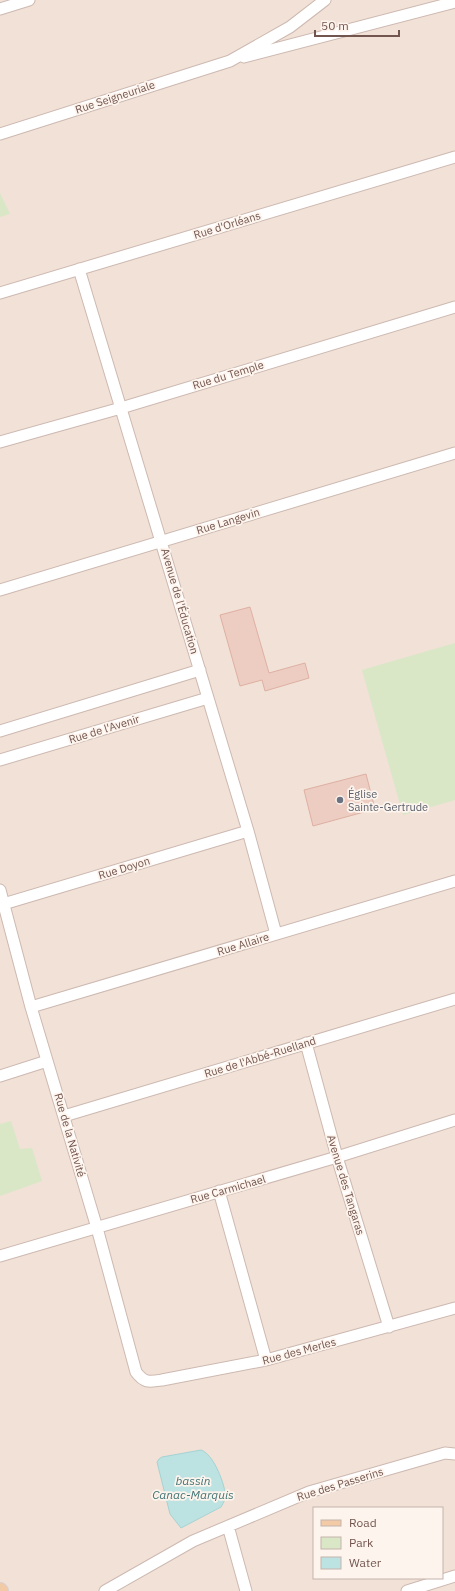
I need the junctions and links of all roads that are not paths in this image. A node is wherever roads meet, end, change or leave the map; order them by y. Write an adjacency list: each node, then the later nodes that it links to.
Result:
1 (28, 0): 4 (street)
2 (325, 0): 5 (street, Rue Seigneuriale)
3 (455, 2): 5 (street, Rue Seigneuriale)
4 (0, 9)
5 (230, 61): 6 (street, Rue Seigneuriale)
6 (0, 134)
7 (455, 157): 8 (street, Rue d'Orléans)
8 (79, 269): 9 (street, Rue d'Orléans); 11 (street, Avenue de l'Éducation)
9 (0, 293)
10 (455, 307): 11 (street, Rue du Temple)
11 (121, 408): 12 (street, Rue du Temple); 14 (street, Avenue de l'Éducation)
12 (0, 442)
13 (455, 453): 14 (street, Rue Langevin)
14 (162, 541): 15 (street, Rue Langevin); 16 (street, Avenue de l'Éducation)
15 (0, 590)
16 (200, 670): 17 (street, Avenue de l'Éducation); 18 (street)
17 (208, 698): 19 (street, Rue de l'Avenir); 20 (street, Avenue de l'Éducation)
18 (0, 731)
19 (0, 760)
20 (248, 831): 23 (street, Rue Doyon); 24 (street, Avenue de l'Éducation)
21 (455, 881): 24 (street, Rue Allaire)
22 (0, 890): 23 (street, Rue de la Nativité)
23 (2, 904): 26 (street, Rue de la Nativité)
24 (276, 934): 26 (street, Rue Allaire)
25 (455, 999): 27 (street, Rue de l'Abbé-Ruelland)
26 (31, 1007): 28 (street, Rue de la Nativité)
27 (306, 1043): 30 (street, Rue de l'Abbé-Ruelland); 32 (street, Avenue des Tangaras)
28 (47, 1060): 29 (street); 30 (street, Rue de la Nativité)
29 (0, 1076)
30 (64, 1116): 34 (street, Rue de la Nativité)
31 (455, 1120): 32 (street, Rue Carmichael)
32 (337, 1157): 33 (street, Rue Carmichael); 37 (street, Avenue des Tangaras)
33 (219, 1192): 34 (street, Rue Carmichael); 38 (street)
34 (97, 1228): 35 (street, Rue Carmichael); 39 (street, Rue de la Nativité)
35 (0, 1256)
36 (455, 1308): 37 (street, Rue des Merles)
37 (389, 1326): 38 (street, Rue des Merles)
38 (266, 1360): 39 (street, Rue des Merles)
39 (141, 1379)
40 (455, 1454): 41 (street, Rue des Passerins)
41 (228, 1526): 43 (street, Rue des Passerins); 44 (street)
42 (455, 1576): 45 (street)
43 (105, 1591)
44 (246, 1591)
45 (407, 1591)

